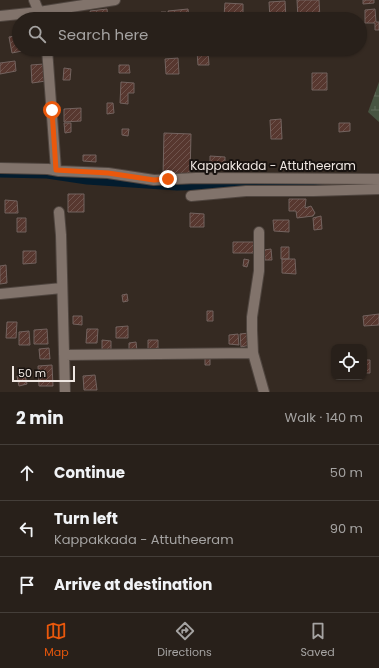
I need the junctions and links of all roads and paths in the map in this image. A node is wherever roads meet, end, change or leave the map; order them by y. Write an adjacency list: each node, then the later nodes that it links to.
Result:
1 (34, 0): 3 (street)
2 (115, 0): 4 (street)
3 (38, 12)
4 (59, 12)
5 (0, 16): 6 (street)
6 (12, 16)
7 (48, 56): 9 (street)
8 (0, 168): 9 (street, Kappakkada - Attutheeram)
9 (56, 170): 10 (street, Kappakkada - Attutheeram)
10 (379, 179)
11 (379, 188): 12 (street)
12 (191, 196)
13 (59, 212): 15 (street)
14 (259, 232): 17 (street)
15 (62, 288): 16 (street); 18 (street)
16 (0, 294)
17 (253, 353): 18 (street); 20 (street)
18 (64, 355): 19 (street)
19 (65, 392)
20 (264, 392)

